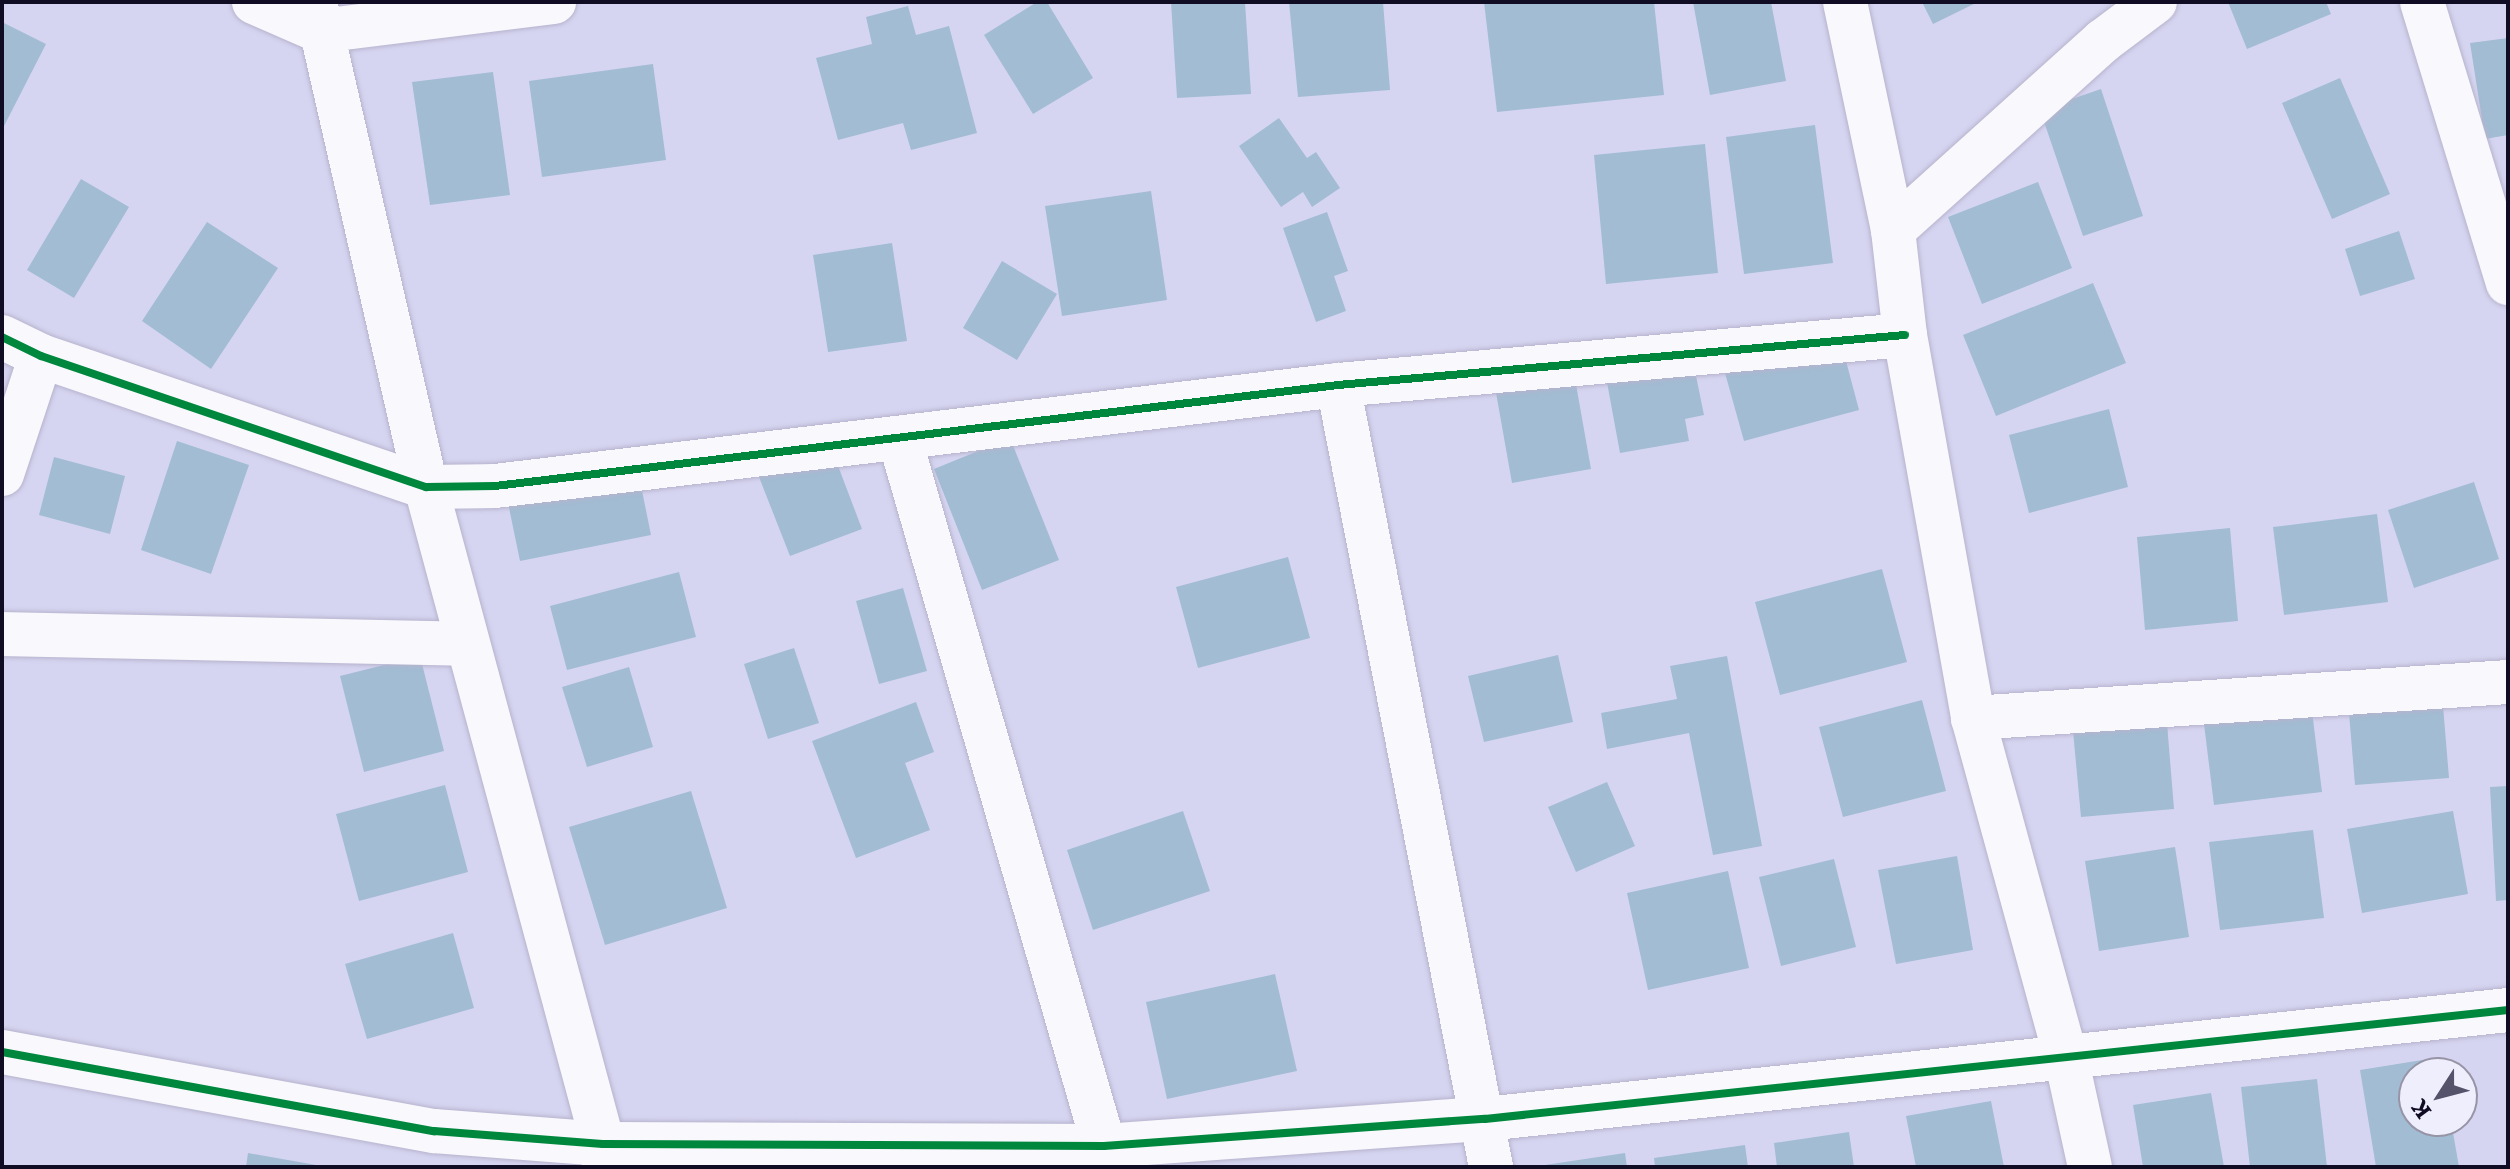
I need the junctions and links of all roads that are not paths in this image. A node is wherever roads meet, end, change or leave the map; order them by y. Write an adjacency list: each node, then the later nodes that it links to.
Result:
1 (254, 2): 6 (street)
2 (554, 2): 6 (street)
3 (1845, 2): 7 (street)
4 (2155, 2): 7 (street)
5 (2422, 2): 8 (street)
6 (318, 17): 15 (street)
7 (1893, 230): 9 (street)
8 (2508, 283)
9 (1905, 335): 12 (street); 19 (street)
10 (2, 337): 11 (street)
11 (41, 356): 14 (street); 15 (street)
12 (1338, 385): 13 (street); 23 (street)
13 (900, 440): 15 (street); 24 (street)
14 (2, 474)
15 (426, 487): 17 (street)
16 (2, 634): 17 (street)
17 (466, 644): 25 (street)
18 (2508, 682): 19 (street)
19 (1973, 718): 22 (street)
20 (2508, 1010): 22 (street)
21 (2, 1052): 25 (street)
22 (2066, 1057): 23 (street); 27 (street)
23 (1485, 1119): 24 (street); 26 (street)
24 (1104, 1146): 25 (street)
25 (603, 1155)
26 (1491, 1167)
27 (2090, 1167)

